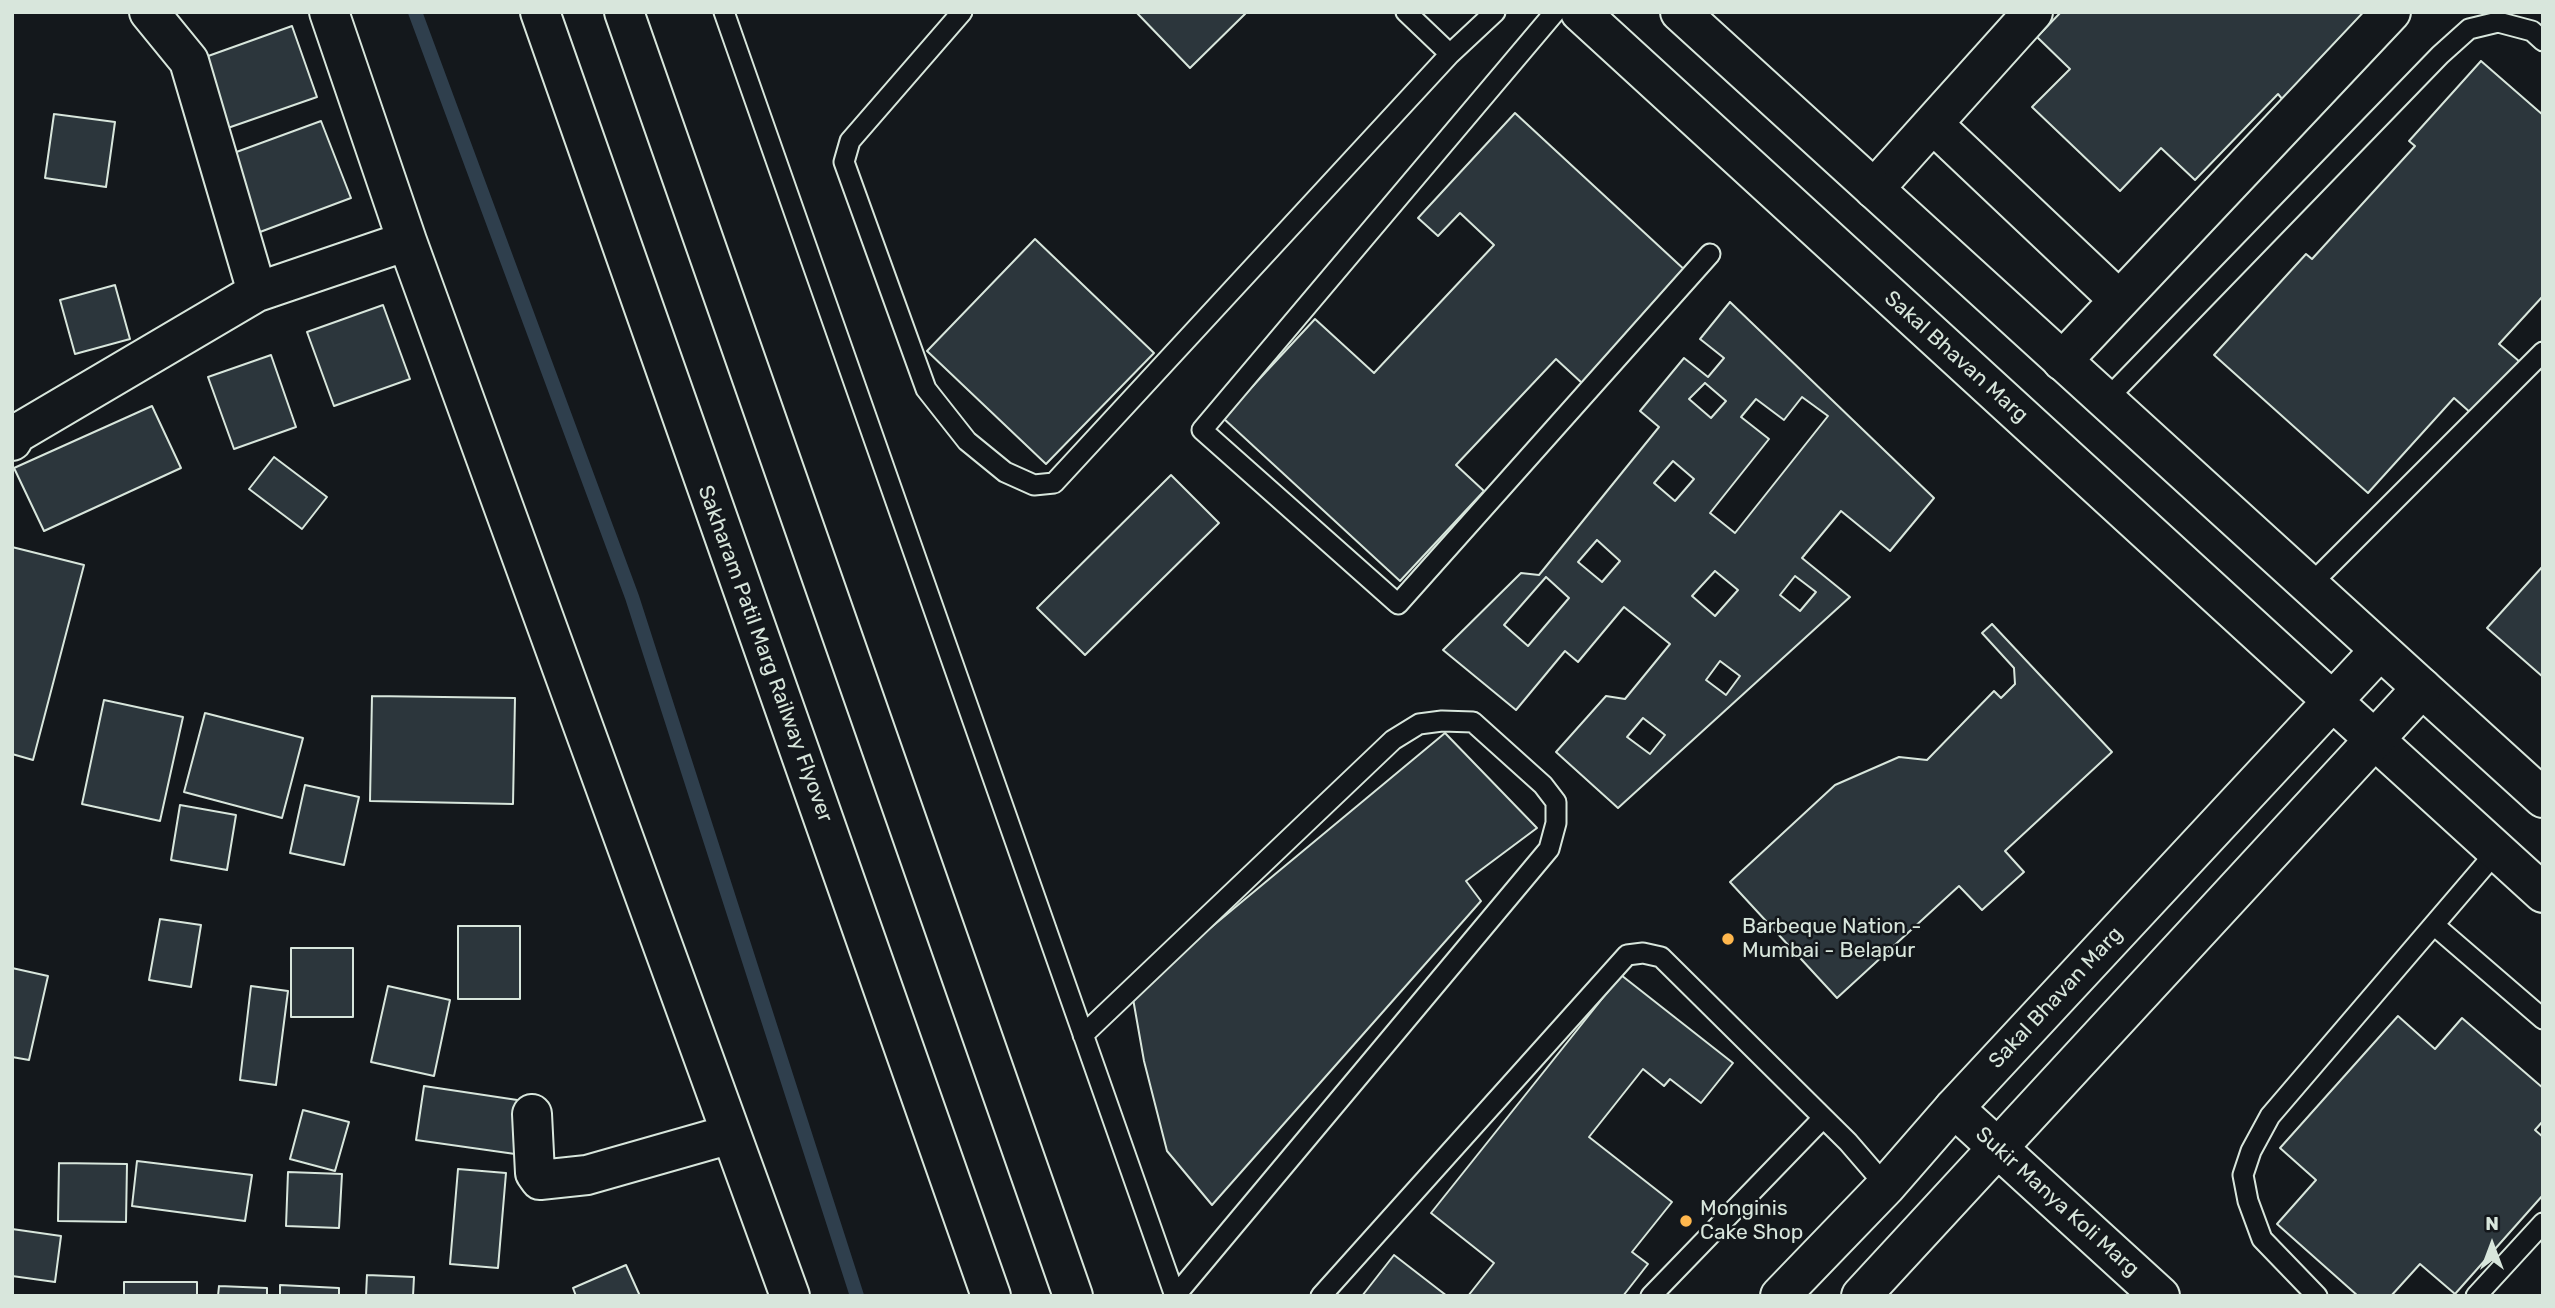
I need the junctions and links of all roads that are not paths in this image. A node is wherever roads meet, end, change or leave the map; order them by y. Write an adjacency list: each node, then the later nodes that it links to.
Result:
1 (149, 12): 20 (main road)
2 (329, 12): 18 (main road)
3 (540, 12): 45 (main road, Sakharam Patil Marg Railway Flyover)
4 (624, 12): 46 (main road)
5 (724, 12): 36 (lane)
6 (962, 12): 15 (lane)
7 (1406, 12): 15 (lane)
8 (1495, 12): 15 (lane)
9 (1555, 12): 19 (lane)
10 (1580, 12): 29 (main road, Sakal Bhavan Marg)
11 (1680, 12): 17 (main road)
12 (2034, 12): 16 (main road)
13 (2391, 12): 21 (main road)
14 (2543, 41): 24 (lane)
15 (1450, 54)
16 (1933, 124): 17 (main road); 21 (main road)
17 (1874, 189): 23 (main road)
18 (407, 241): 20 (main road); 40 (main road)
19 (1710, 254)
20 (257, 292): 25 (main road)
21 (2119, 300): 23 (main road)
22 (2543, 352): 26 (lane)
23 (2062, 361): 24 (main road)
24 (2106, 400): 26 (main road)
25 (12, 442)
26 (2309, 586): 27 (main road)
27 (2380, 650): 28 (main road); 29 (main road, Sakal Bhavan Marg)
28 (2422, 688): 30 (main road); 31 (main road)
29 (2333, 701): 30 (main road, Sakal Bhavan Marg); 37 (main road, Sakal Bhavan Marg)
30 (2375, 740): 32 (main road, Sakal Bhavan Marg); 41 (main road)
31 (2543, 799)
32 (2497, 851): 33 (main road, Sakal Bhavan Marg); 34 (lane)
33 (2543, 892)
34 (2434, 925): 35 (lane); 53 (lane)
35 (2543, 1019)
36 (1083, 1035): 47 (lane); 47 (lane)
37 (1954, 1108): 41 (main road, Sukir Manya Koli Marg); 42 (main road, Sakal Bhavan Marg)
38 (532, 1114): 40 (main road)
39 (1823, 1118): 42 (lane); 48 (lane); 49 (lane)
40 (731, 1134): 44 (main road)
41 (1998, 1148): 51 (main road); 52 (main road, Sukir Manya Koli Marg)
42 (1886, 1186): 50 (main road, Sakal Bhavan Marg)
43 (2543, 1223): 54 (lane)
44 (790, 1296)
45 (991, 1296)
46 (1073, 1296)
47 (1175, 1296)
48 (1321, 1296)
49 (1651, 1296)
50 (1780, 1296)
51 (1861, 1296)
52 (2160, 1296)
53 (2317, 1296)
54 (2476, 1296)

